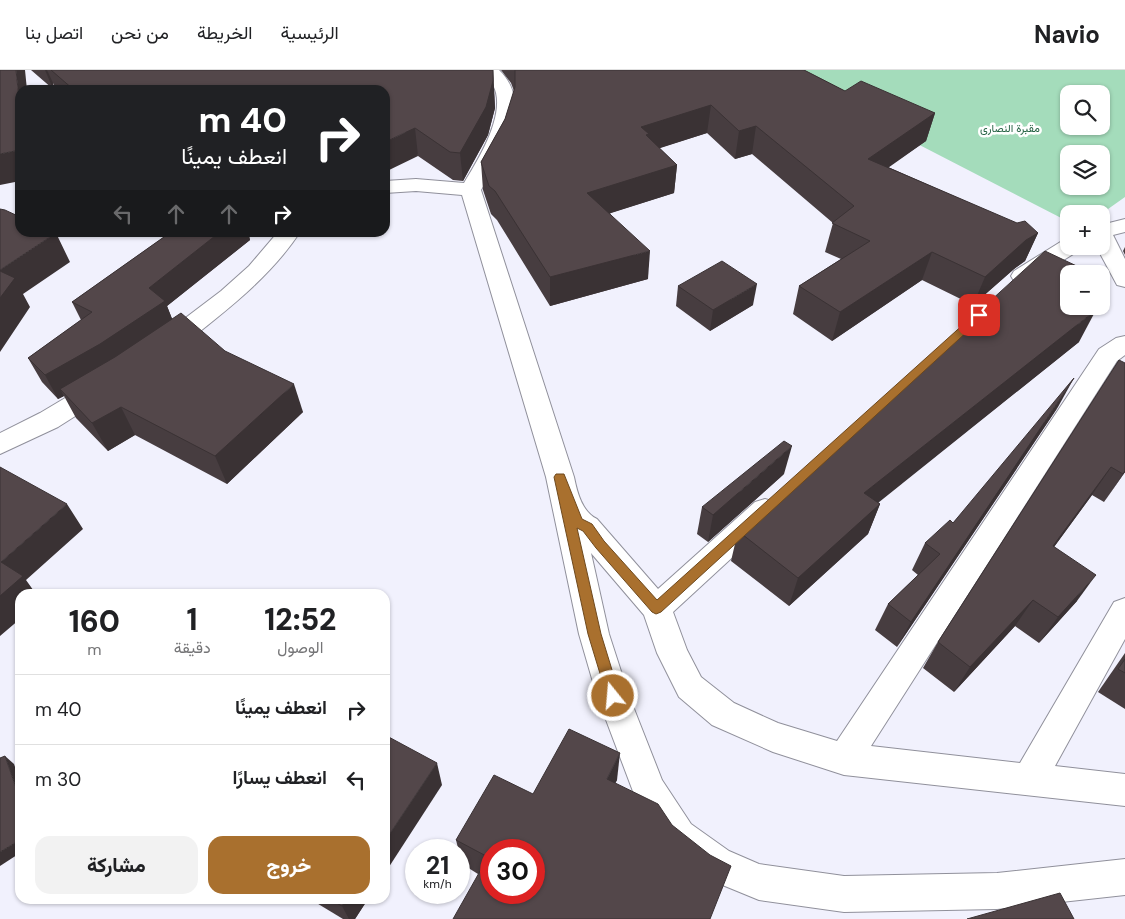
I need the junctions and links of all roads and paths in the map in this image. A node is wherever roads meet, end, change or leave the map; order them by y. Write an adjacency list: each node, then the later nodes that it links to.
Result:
1 (489, 70): 3 (street)
2 (390, 187): 3 (street)
3 (471, 190): 15 (street)
4 (1125, 225): 5 (street)
5 (1110, 230)
6 (286, 237): 12 (street)
7 (1110, 251): 9 (street)
8 (1060, 252): 10 (street)
9 (1125, 280)
10 (1008, 289)
11 (1125, 344): 19 (street)
12 (144, 360)
13 (120, 375): 14 (street)
14 (0, 444)
15 (560, 477): 17 (street); 22 (street)
16 (781, 495): 17 (street)
17 (656, 608): 19 (street)
18 (1125, 611): 20 (street)
19 (844, 759): 20 (street)
20 (1029, 780): 21 (street)
21 (1125, 790)
22 (1125, 877)

